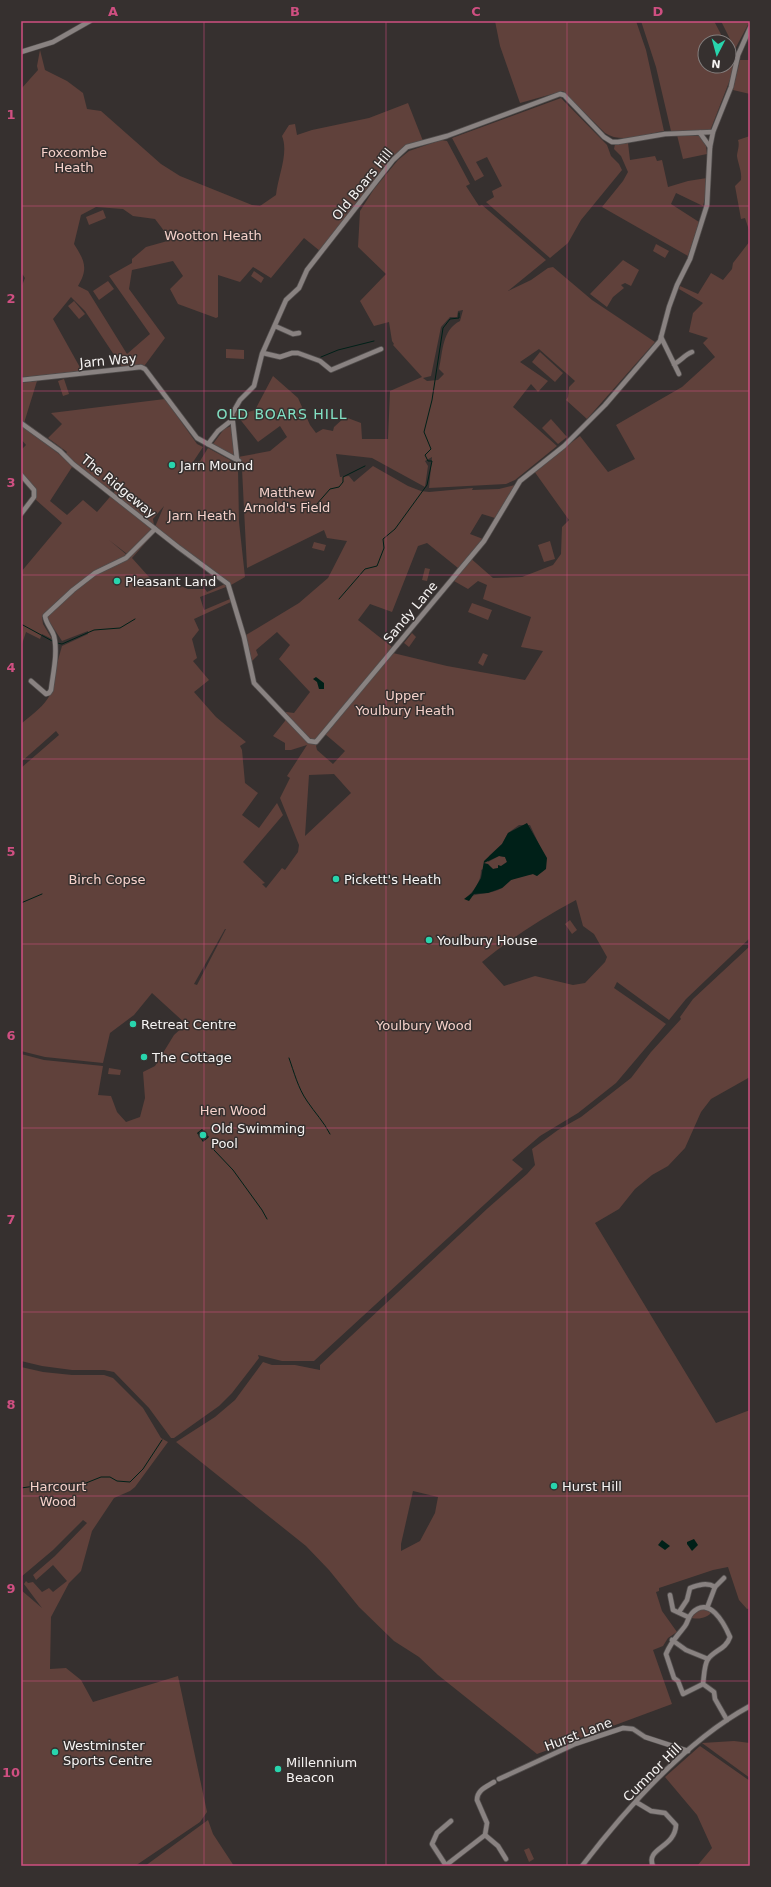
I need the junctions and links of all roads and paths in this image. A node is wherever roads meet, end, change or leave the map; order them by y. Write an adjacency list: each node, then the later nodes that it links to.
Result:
1 (90, 21): 3 (street)
2 (750, 28): 4 (street)
3 (21, 52)
4 (713, 132): 5 (street, Old Boars Hill); 6 (street)
5 (700, 133): 6 (street); 7 (street, Old Boars Hill)
6 (710, 147): 9 (street)
7 (275, 326): 8 (street); 12 (street, Old Boars Hill)
8 (299, 333)
9 (661, 338): 13 (street); 23 (street, Sandy Lane)
10 (381, 349): 12 (street)
11 (692, 352): 13 (street)
12 (263, 353): 16 (street, Old Boars Hill)
13 (674, 364): 14 (street)
14 (679, 374)
15 (21, 380): 18 (street, Jarn Way)
16 (232, 420): 18 (street); 18 (street)
17 (21, 422): 21 (street, The Ridgeway)
18 (208, 444)
19 (21, 475): 20 (street)
20 (21, 514)
21 (155, 529): 22 (street); 23 (street, The Ridgeway)
22 (31, 681)
23 (312, 743)
24 (724, 1578): 25 (street)
25 (715, 1586): 27 (street); 28 (street)
26 (670, 1595): 28 (street)
27 (707, 1608): 29 (street); 31 (street)
28 (679, 1612): 29 (street)
29 (688, 1617): 30 (street)
30 (674, 1638): 31 (street); 32 (street)
31 (708, 1659): 32 (street)
32 (703, 1684): 34 (street)
33 (750, 1706): 34 (street, Cumnor Hill)
34 (727, 1720): 35 (street, Cumnor Hill)
35 (688, 1751): 36 (street, Hurst Lane); 38 (street, Cumnor Hill)
36 (499, 1779)
37 (494, 1782): 40 (street)
38 (636, 1802): 43 (street, Cumnor Hill); 44 (street)
39 (451, 1822): 42 (street)
40 (485, 1835): 41 (street); 42 (street)
41 (506, 1860)
42 (445, 1865)
43 (582, 1866)
44 (654, 1866)

